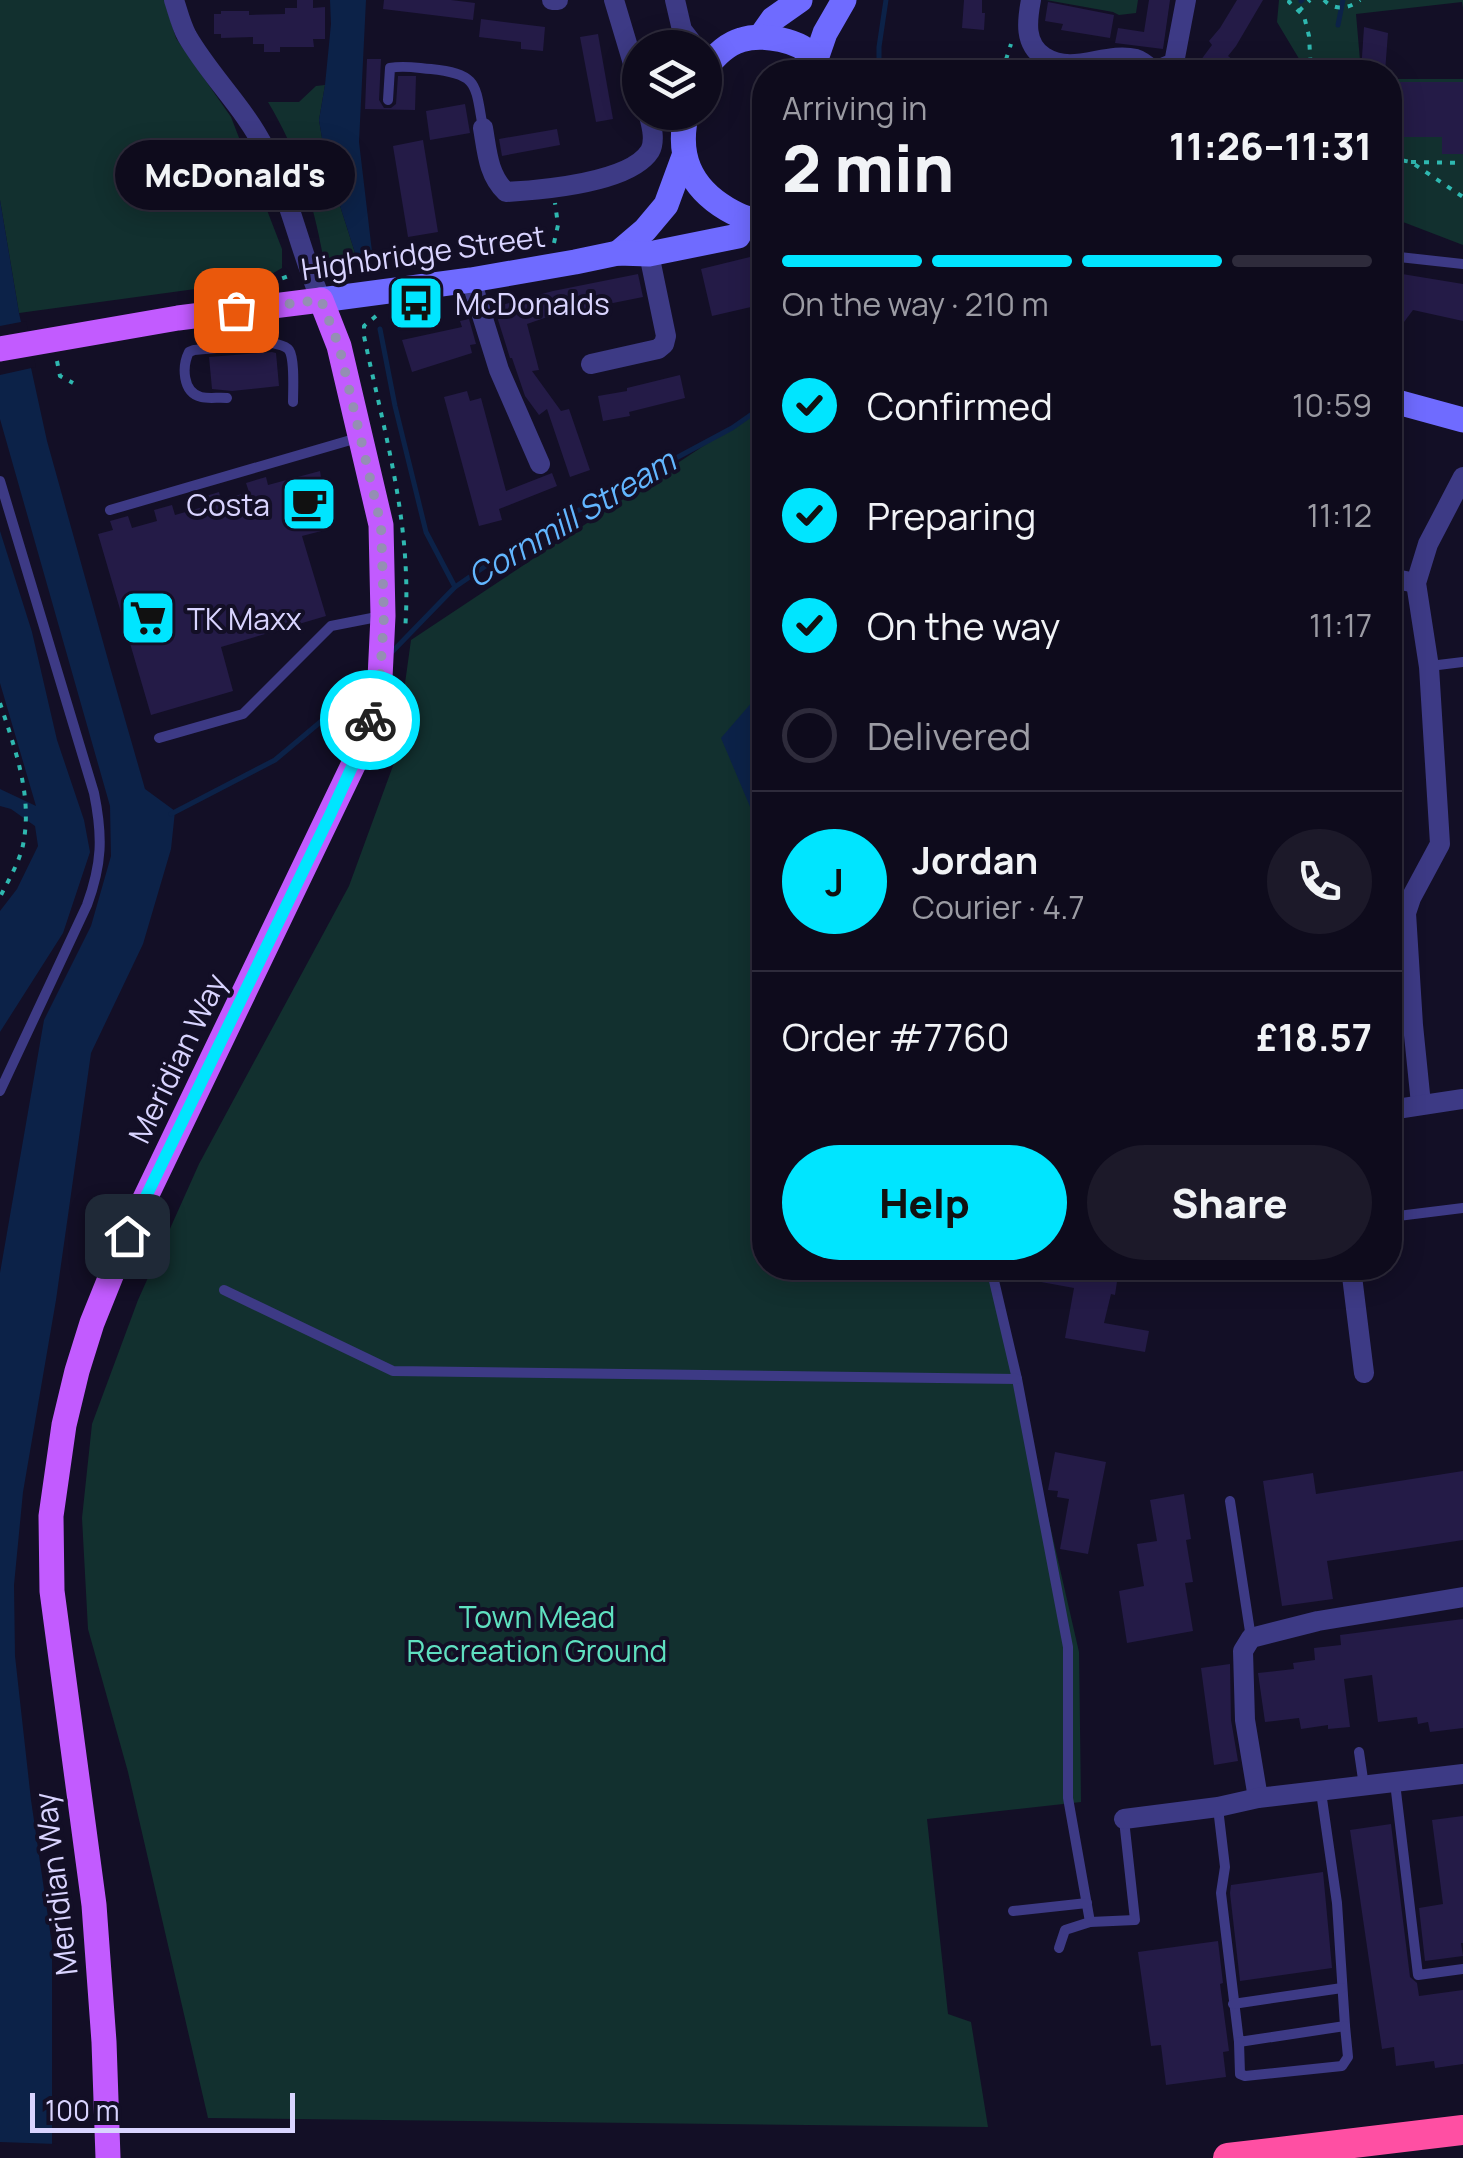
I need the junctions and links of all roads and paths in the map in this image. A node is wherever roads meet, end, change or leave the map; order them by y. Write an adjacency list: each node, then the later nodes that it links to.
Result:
1 (174, 0): 44 (street)
2 (614, 0): 13 (street)
3 (675, 0): 14 (street)
4 (800, 0): 15 (main road)
5 (844, 0): 19 (main road)
6 (1031, 0): 16 (street)
7 (1186, 0): 24 (street)
8 (1290, 0): 12 (path)
9 (1310, 0): 12 (path)
10 (1324, 0): 11 (path)
11 (1360, 0)
12 (1299, 12): 25 (path)
13 (623, 30)
14 (682, 30)
15 (761, 36): 17 (main road); 18 (main road)
16 (1030, 38): 20 (path); 21 (street)
17 (722, 50)
18 (812, 60)
19 (820, 60)
20 (1006, 60)
21 (1050, 60)
22 (1110, 60): 23 (street)
23 (1138, 60)
24 (1175, 60)
25 (1311, 60)
26 (388, 100): 27 (lane)
27 (483, 128): 34 (street)
28 (652, 130): 34 (street)
29 (684, 130): 30 (main road)
30 (684, 156): 36 (main road); 39 (main road)
31 (1402, 160): 32 (path)
32 (1411, 162): 33 (path); 35 (path)
33 (1463, 162)
34 (552, 189): 38 (path)
35 (1463, 197)
36 (752, 218)
37 (752, 224): 40 (main road, Highbridge Street)
38 (550, 250)
39 (618, 253): 40 (main road, Highbridge Street); 43 (main road, Highbridge Street)
40 (650, 254): 49 (street)
41 (1402, 257): 42 (lane)
42 (1463, 264)
43 (471, 280): 44 (main road, Highbridge Street); 56 (street)
44 (321, 300): 47 (main road, Highbridge Street); 55 (main road, Meridian Way)
45 (380, 314): 46 (path)
46 (365, 340)
47 (0, 349)
48 (58, 364): 50 (path)
49 (591, 364)
50 (73, 383)
51 (227, 398): 52 (lane)
52 (293, 402)
53 (1402, 403): 54 (main road)
54 (1463, 420)
55 (362, 437): 59 (lane); 62 (main road, Meridian Way)
56 (540, 464)
57 (1463, 477): 61 (street)
58 (0, 480): 68 (lane)
59 (110, 510)
60 (1402, 580): 61 (street)
61 (1416, 583): 64 (street)
62 (384, 616): 66 (lane); 100 (main road, Meridian Way)
63 (1463, 662): 64 (lane)
64 (1429, 666): 70 (street)
65 (1, 707): 67 (path)
66 (159, 738)
67 (0, 897)
68 (0, 1091)
69 (1463, 1099): 70 (street)
70 (1422, 1104): 71 (street)
71 (1402, 1108)
72 (1463, 1208): 73 (lane)
73 (1402, 1216)
74 (994, 1280): 78 (lane)
75 (1353, 1280): 77 (street)
76 (224, 1290): 78 (lane)
77 (1364, 1373)
78 (1016, 1379): 90 (lane)
79 (1230, 1501): 81 (lane)
80 (1463, 1598): 81 (street)
81 (1251, 1638): 87 (street)
82 (1359, 1752): 85 (lane)
83 (1463, 1774): 84 (street)
84 (1395, 1783): 85 (street); 94 (lane)
85 (1364, 1787): 86 (street)
86 (1321, 1792): 87 (street); 95 (lane)
87 (1258, 1798): 88 (street)
88 (1218, 1807): 89 (street); 96 (lane)
89 (1124, 1819): 92 (lane)
90 (1087, 1902): 91 (lane); 92 (lane)
91 (1014, 1910)
92 (1090, 1922): 93 (lane)
93 (1059, 1948)
94 (1463, 1969)
95 (1342, 1988): 96 (lane); 97 (lane)
96 (1233, 2004): 98 (lane)
97 (1345, 2026): 98 (lane); 98 (lane)
98 (1238, 2042)
99 (1463, 2130): 101 (highway)
100 (108, 2158)
101 (1228, 2158)

